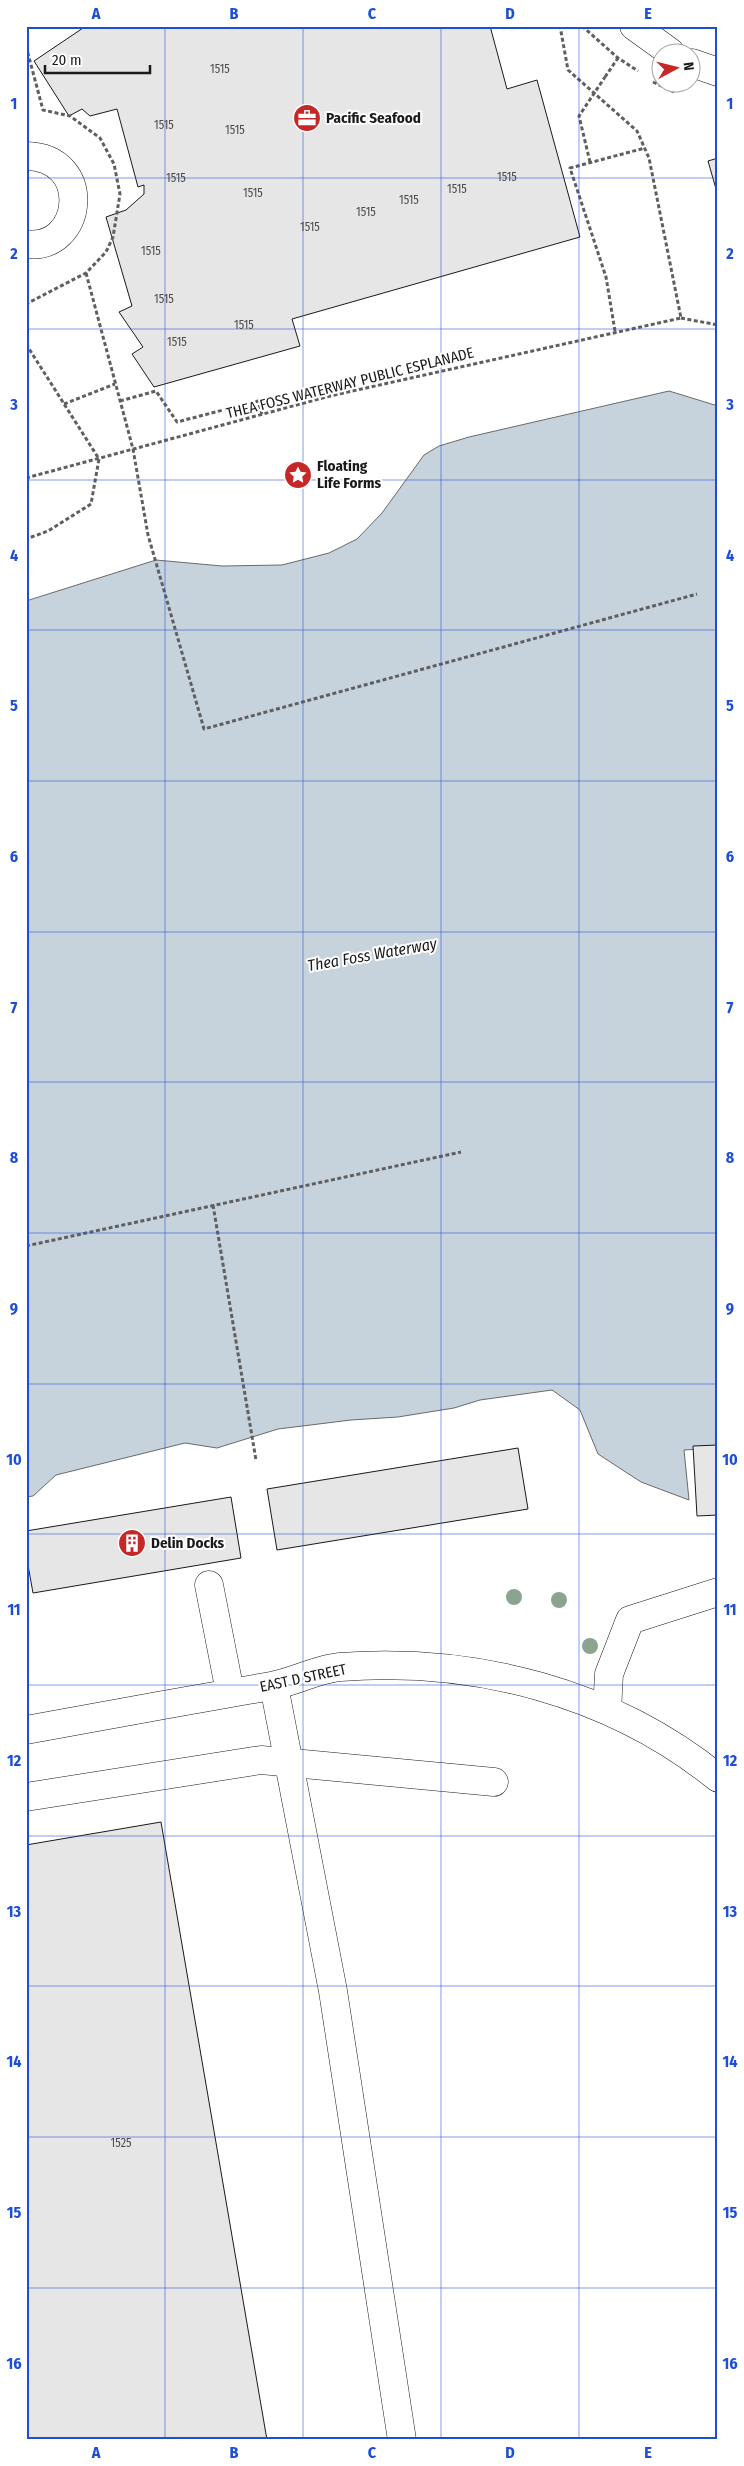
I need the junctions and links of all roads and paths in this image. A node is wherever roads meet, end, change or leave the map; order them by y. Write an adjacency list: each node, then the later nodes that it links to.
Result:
1 (560, 26): 9 (path)
2 (582, 26): 11 (path, bridge)
3 (634, 26): 4 (street)
4 (656, 42)
5 (26, 46): 8 (path)
6 (702, 66): 7 (street)
7 (718, 72)
8 (36, 82)
9 (645, 148): 11 (path); 14 (path)
10 (26, 156): 12 (street)
11 (590, 162): 16 (path)
12 (26, 244)
13 (26, 304): 18 (path)
14 (681, 318): 15 (path, THEA FOSS WATERWAY PUBLIC ESPLANADE); 16 (path, THEA FOSS WATERWAY PUBLIC ESPLANADE)
15 (718, 325)
16 (615, 331): 21 (path, THEA FOSS WATERWAY PUBLIC ESPLANADE)
17 (26, 344): 20 (path)
18 (115, 384): 19 (path); 20 (path)
19 (120, 401): 21 (path); 22 (path)
20 (64, 404): 23 (path)
21 (262, 414): 22 (path, THEA FOSS WATERWAY PUBLIC ESPLANADE)
22 (133, 449): 23 (path, THEA FOSS WATERWAY PUBLIC ESPLANADE); 26 (path)
23 (98, 459): 24 (path, THEA FOSS WATERWAY PUBLIC ESPLANADE); 25 (path)
24 (26, 478)
25 (26, 540)
26 (697, 594)
27 (461, 1152): 28 (path)
28 (213, 1205): 29 (path); 30 (path)
29 (26, 1246)
30 (256, 1460)
31 (209, 1585): 34 (street)
32 (718, 1592): 35 (street)
33 (274, 1686): 34 (street, EAST D STREET); 35 (street, EAST D STREET); 37 (street)
34 (230, 1692): 36 (street, EAST D STREET)
35 (607, 1710): 38 (street, EAST D STREET)
36 (26, 1730)
37 (288, 1762): 39 (street); 40 (street); 41 (street)
38 (718, 1778)
39 (494, 1782)
40 (26, 1797)
41 (402, 2440)

